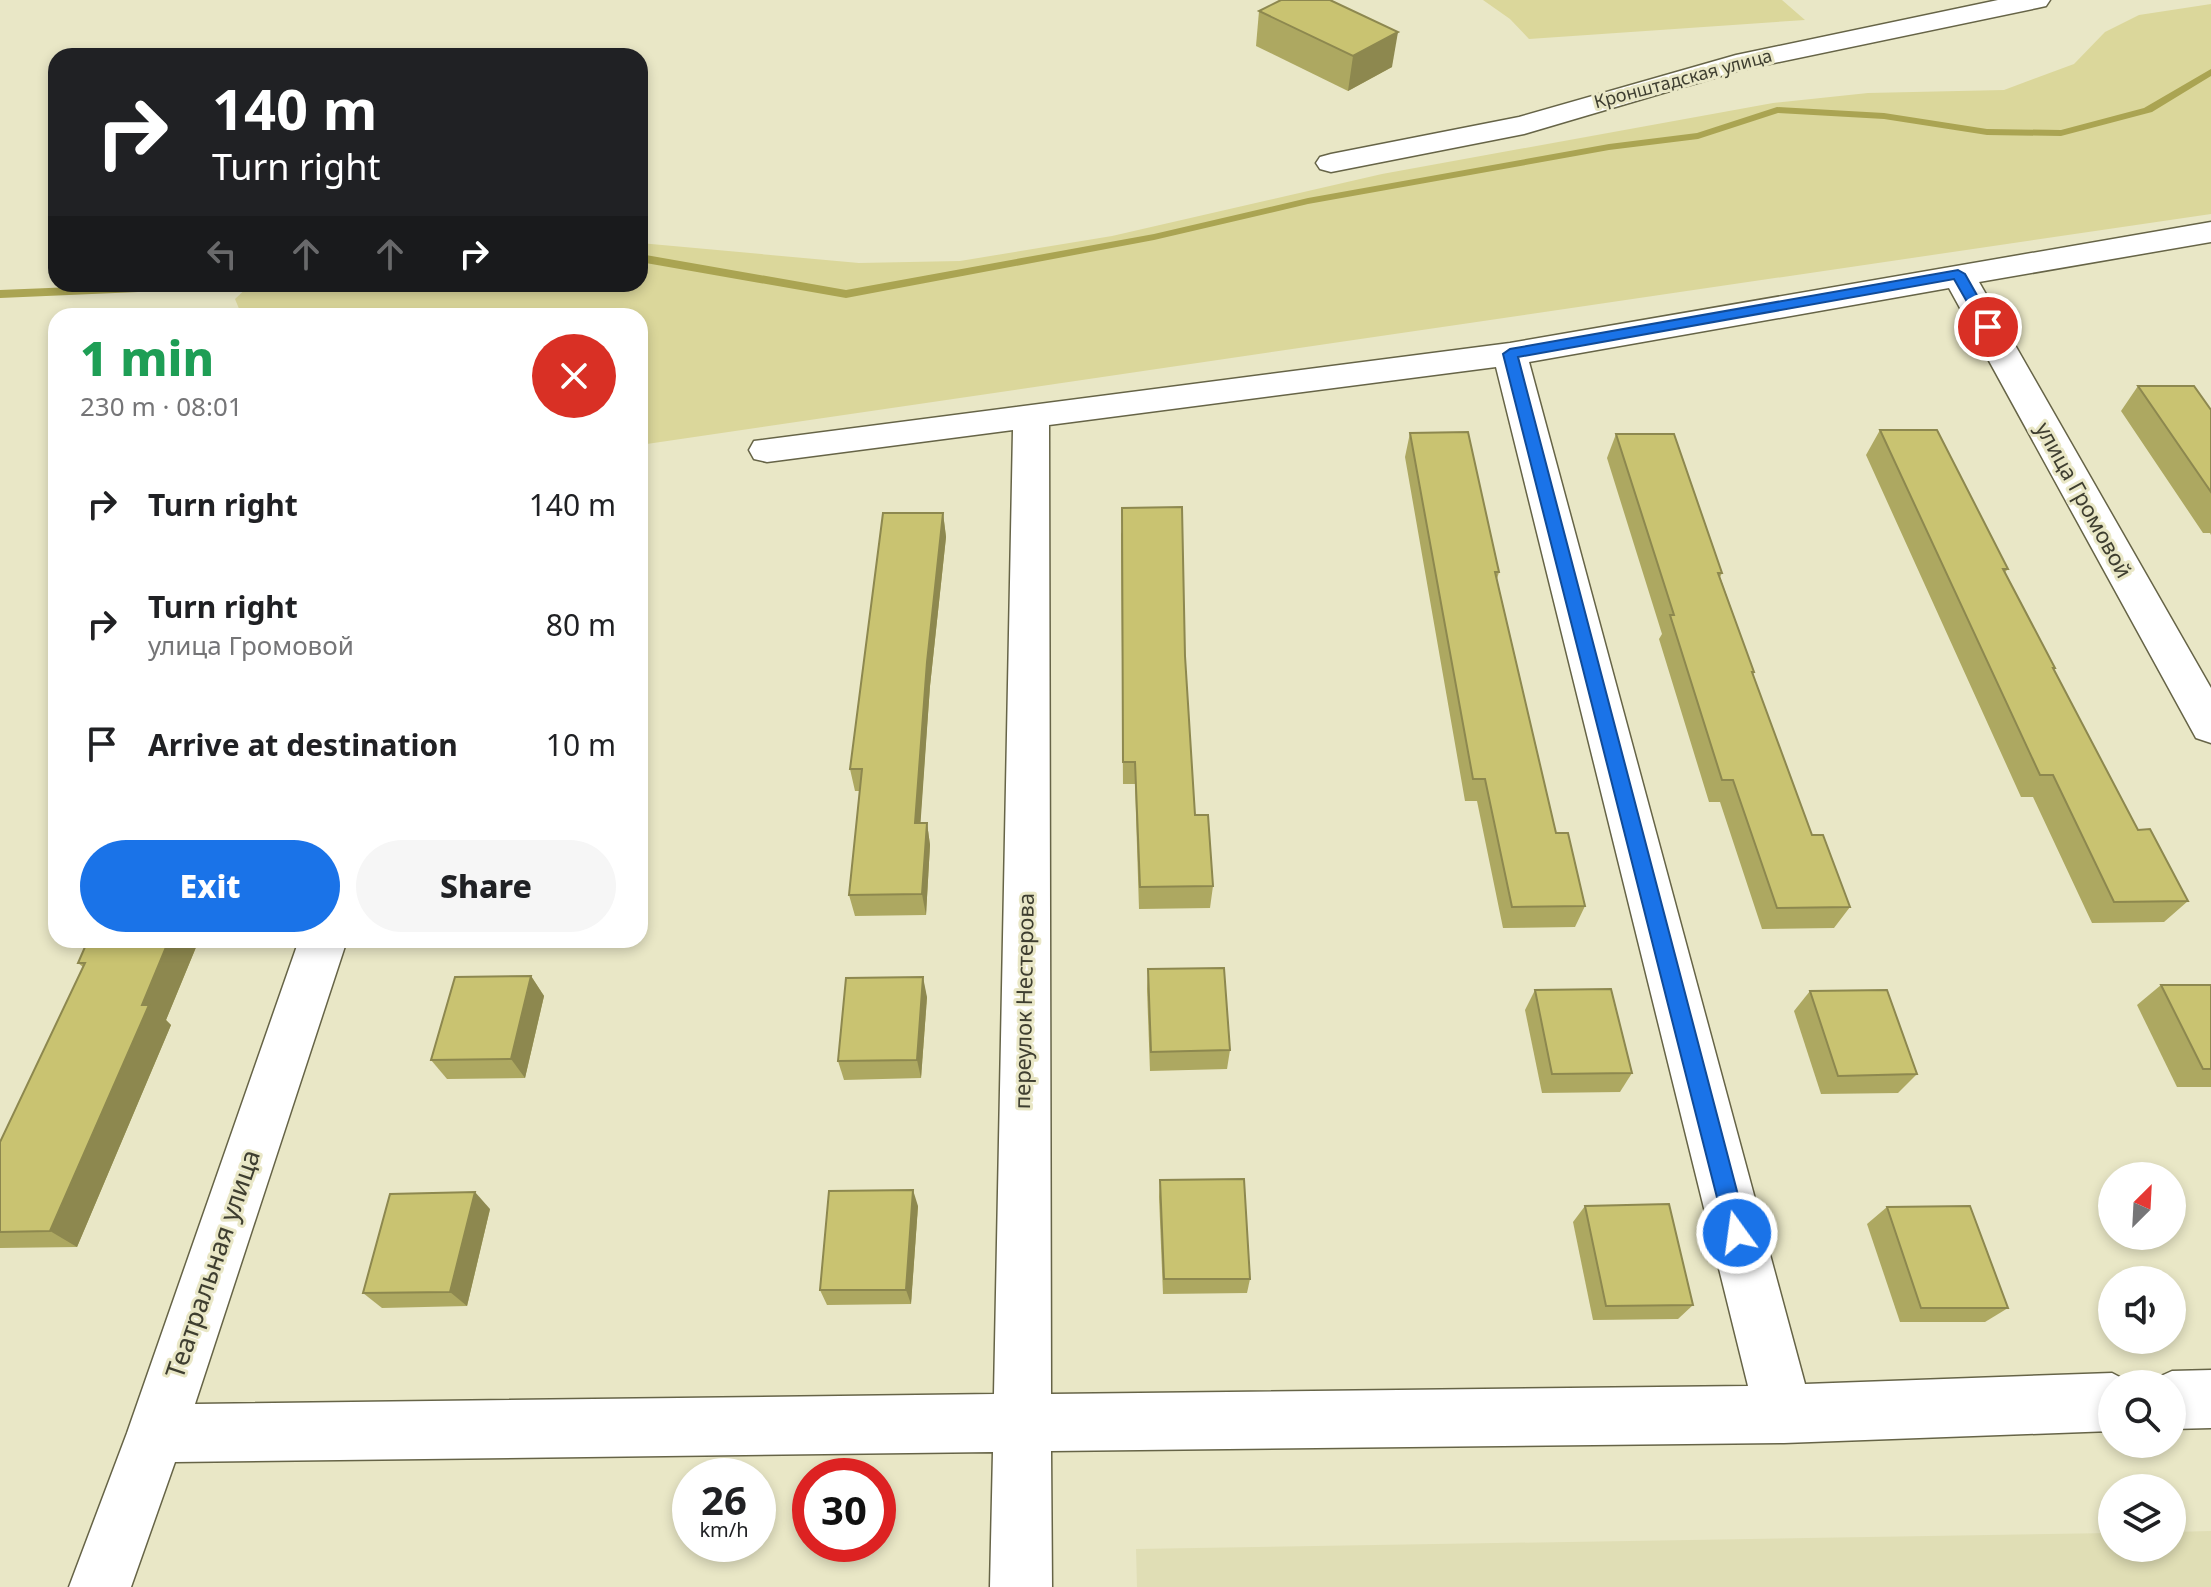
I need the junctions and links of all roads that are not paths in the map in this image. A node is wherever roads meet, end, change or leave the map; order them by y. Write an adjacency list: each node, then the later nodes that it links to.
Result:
1 (2037, 0): 2 (street, Кронштадская улица)
2 (1331, 163)
3 (2211, 232): 4 (street)
4 (1958, 274): 5 (street); 8 (street, улица Громовой)
5 (1510, 354): 6 (street); 13 (street)
6 (1031, 416): 7 (street); 14 (street, переулок Нестерова)
7 (767, 450)
8 (2211, 726)
9 (320, 948): 15 (street, Театральная улица)
10 (2211, 1399): 11 (street)
11 (2186, 1400)
12 (2098, 1403): 13 (street)
13 (1784, 1414): 14 (street)
14 (1020, 1425): 15 (street); 17 (street, переулок Нестерова)
15 (156, 1433): 16 (street, Театральная улица)
16 (100, 1587)
17 (1021, 1587)

